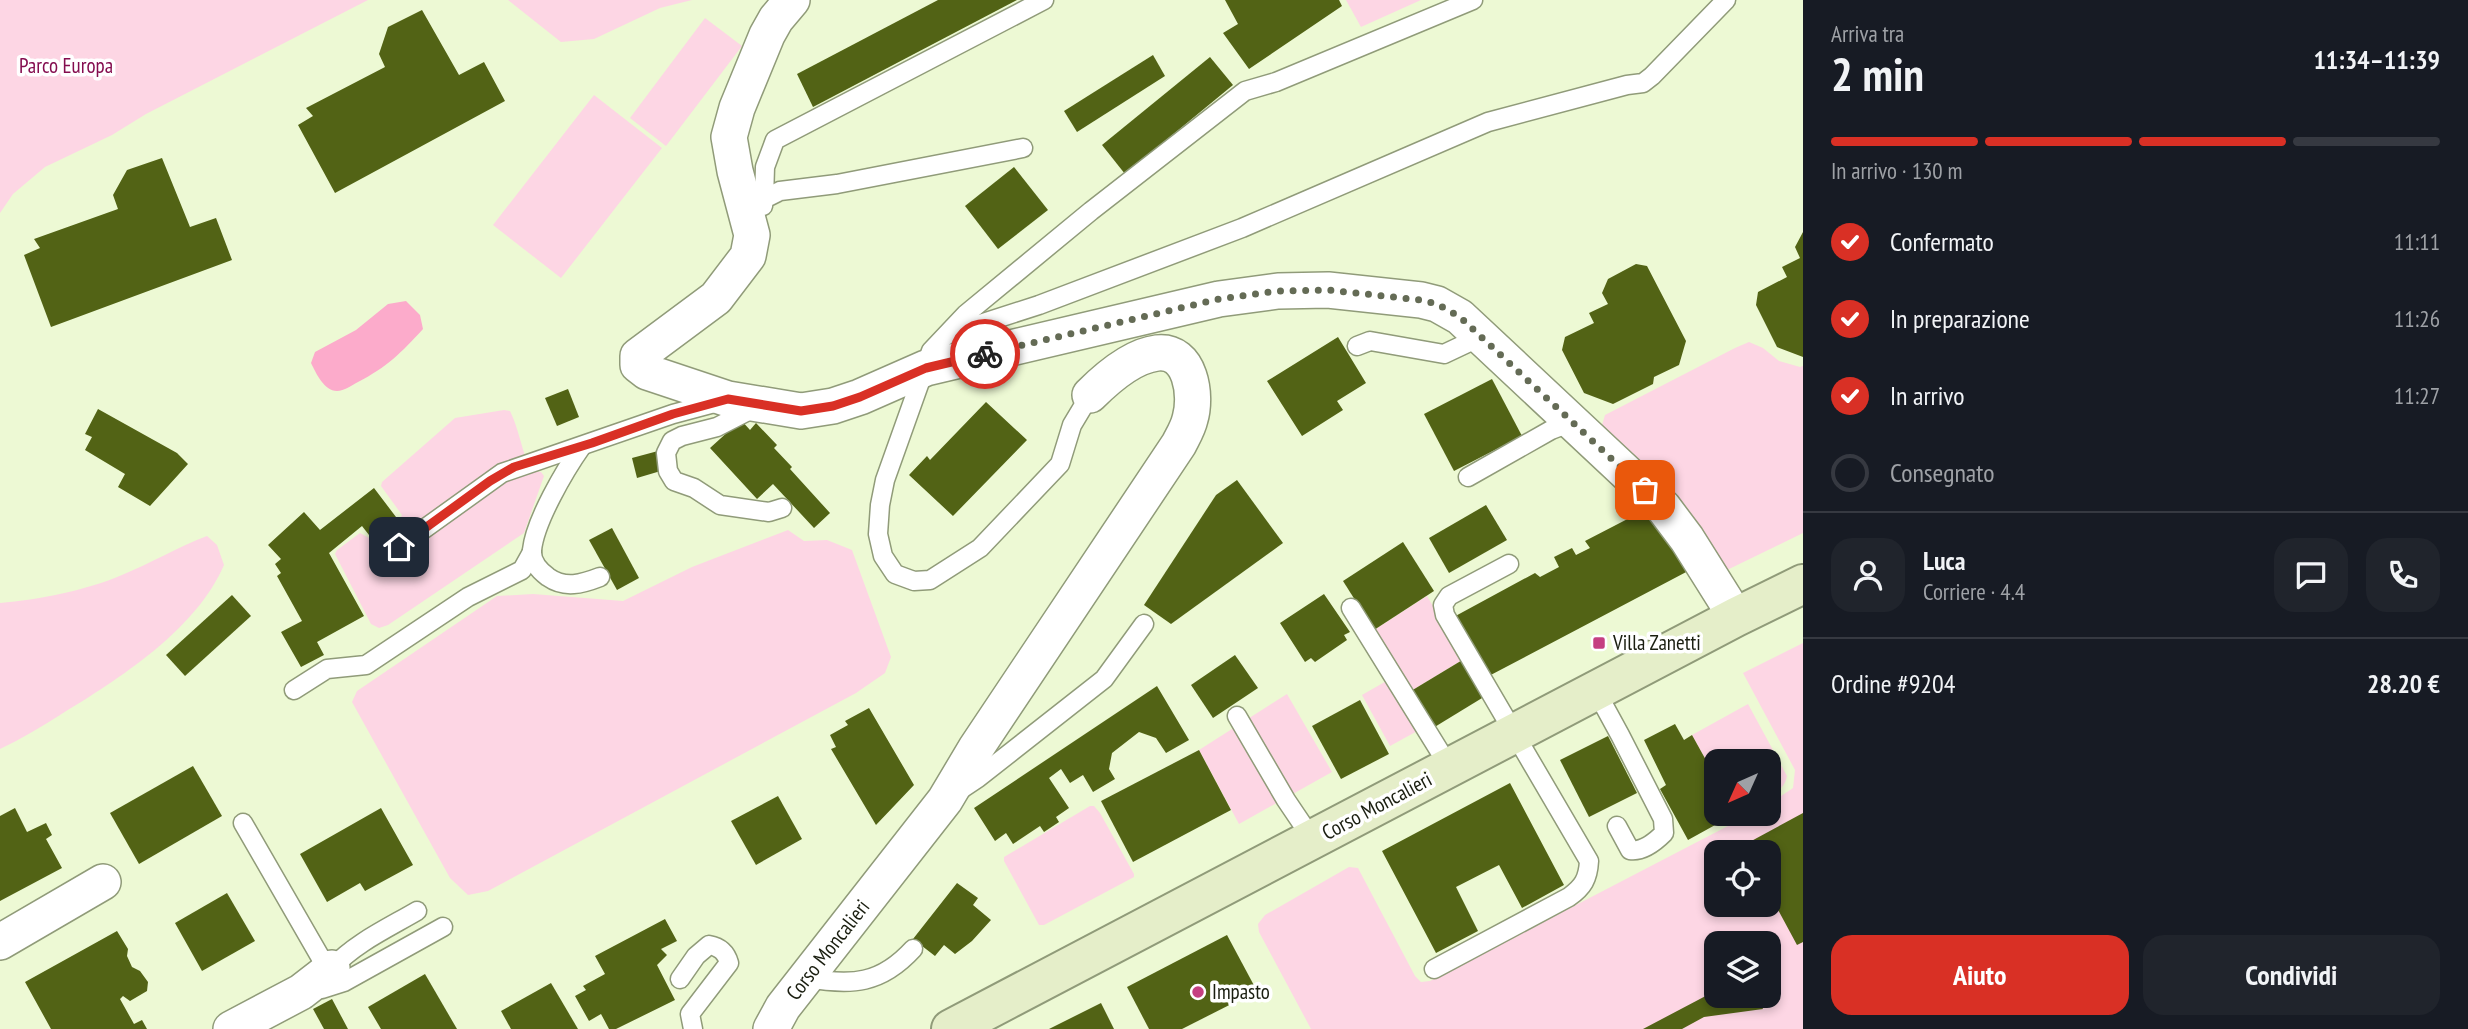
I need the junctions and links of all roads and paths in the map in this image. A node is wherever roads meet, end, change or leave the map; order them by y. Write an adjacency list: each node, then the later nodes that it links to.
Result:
1 (792, 0): 7 (street)
2 (1044, 0): 6 (lane)
3 (1473, 0): 8 (lane)
4 (1726, 0): 8 (lane)
5 (1023, 148): 6 (lane)
6 (764, 199): 7 (lane)
7 (752, 235): 13 (street)
8 (946, 335): 11 (lane)
9 (1480, 337): 10 (lane); 11 (street); 14 (street)
10 (1357, 346)
11 (926, 368): 12 (lane); 13 (street)
12 (1090, 395): 31 (street, Corso Moncalieri)
13 (744, 402): 15 (lane); 17 (lane)
14 (1572, 422): 16 (lane); 24 (street)
15 (582, 446): 18 (lane); 20 (lane)
16 (1468, 477)
17 (782, 508)
18 (532, 552): 21 (lane); 26 (lane)
19 (1509, 564): 29 (lane)
20 (383, 566)
21 (600, 577)
22 (1803, 584): 24 (main road, Corso Moncalieri)
23 (1351, 608): 30 (lane)
24 (1735, 617): 27 (main road, Corso Moncalieri)
25 (1144, 624): 31 (lane)
26 (294, 690)
27 (1596, 691): 29 (main road, Corso Moncalieri); 33 (lane)
28 (1237, 716): 34 (lane)
29 (1514, 734): 30 (main road, Corso Moncalieri); 41 (lane)
30 (1450, 768): 34 (main road, Corso Moncalieri)
31 (945, 800): 42 (street, Corso Moncalieri)
32 (243, 823): 45 (lane)
33 (1617, 825)
34 (1313, 839): 49 (main road, Corso Moncalieri)
35 (103, 883): 38 (street)
36 (417, 911): 40 (lane)
37 (443, 927): 44 (lane)
38 (0, 942)
39 (913, 949): 42 (lane)
40 (332, 968): 44 (street)
41 (1434, 969)
42 (807, 978): 48 (street, Corso Moncalieri)
43 (680, 979): 47 (lane)
44 (301, 992): 46 (street)
45 (212, 1029)
46 (231, 1029)
47 (693, 1029)
48 (771, 1029)
49 (951, 1029)

